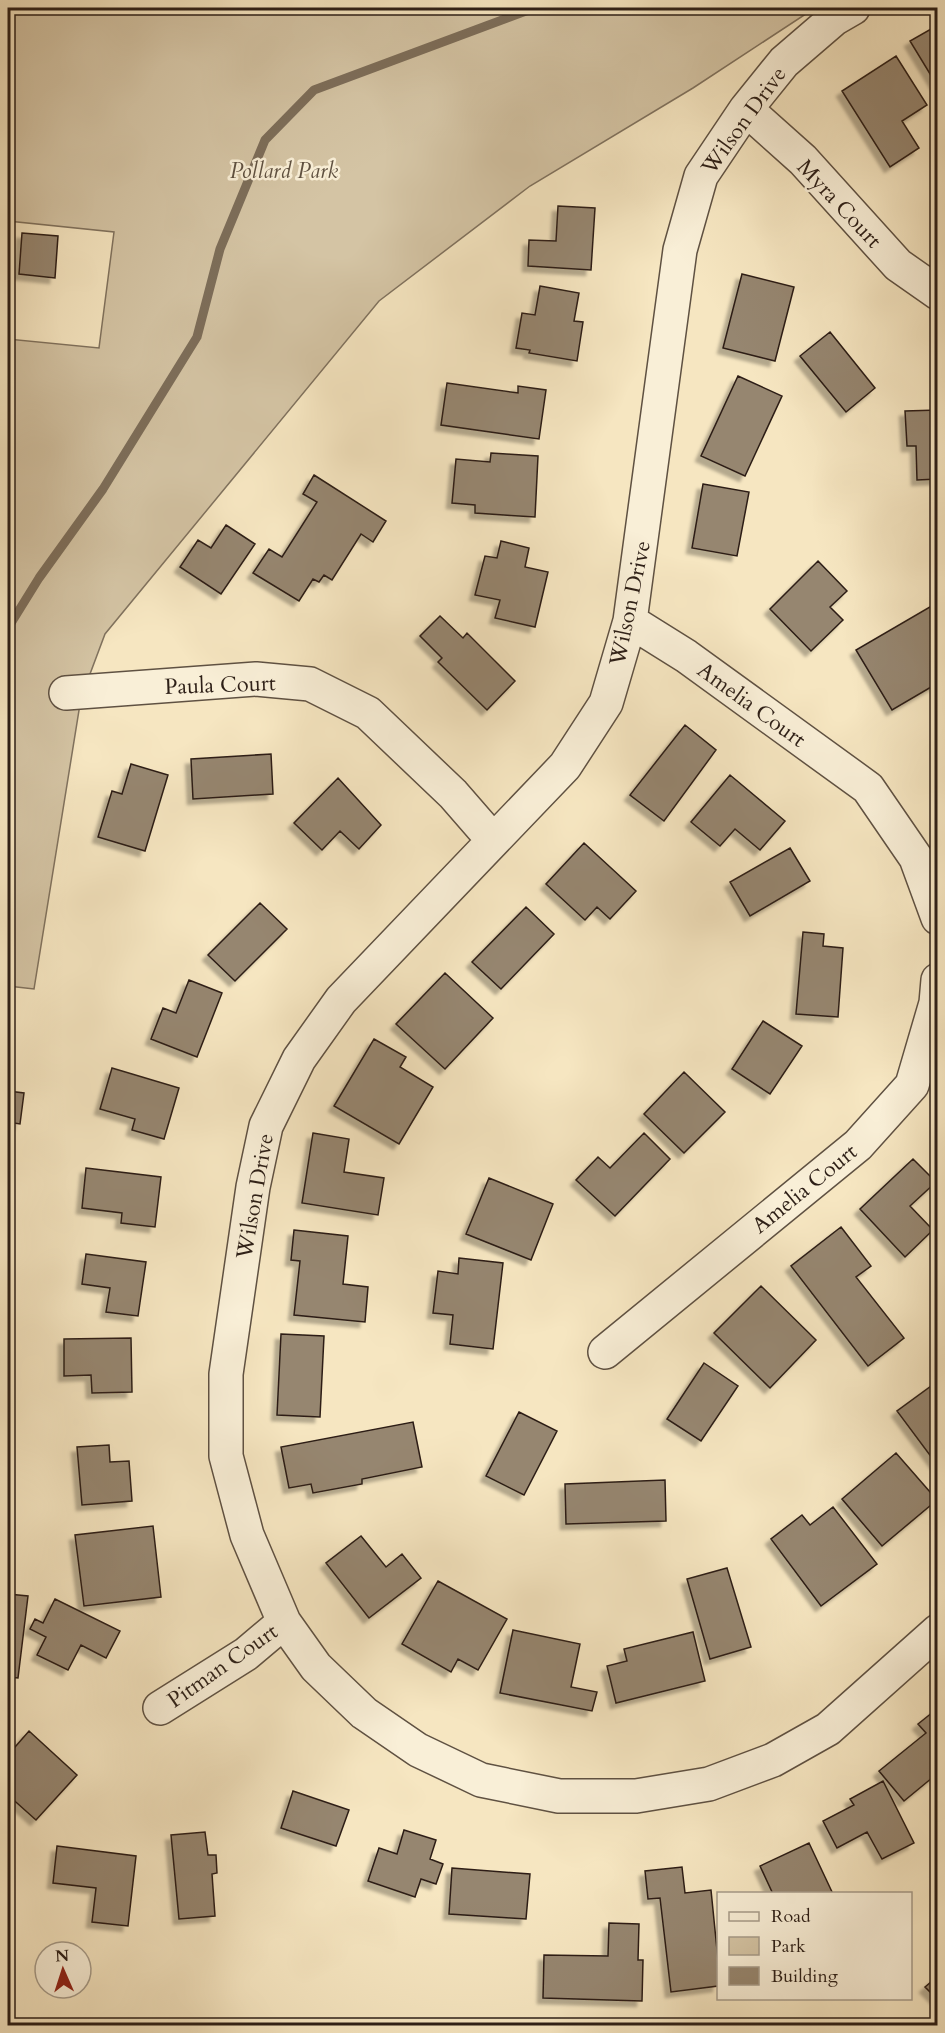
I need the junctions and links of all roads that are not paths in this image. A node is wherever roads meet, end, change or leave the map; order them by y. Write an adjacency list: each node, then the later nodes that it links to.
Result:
1 (854, 8): 2 (street, Wilson Drive)
2 (746, 109): 3 (street, Myra Court); 4 (street, Wilson Drive)
3 (938, 293)
4 (630, 621): 6 (street, Wilson Drive); 7 (street, Amelia Court)
5 (66, 693): 6 (street, Paula Court)
6 (493, 840): 10 (street, Wilson Drive)
7 (938, 918)
8 (938, 980): 9 (street, Amelia Court)
9 (605, 1352)
10 (284, 1622): 11 (street, Wilson Drive); 12 (street, Pitman Court)
11 (938, 1631)
12 (160, 1708)

